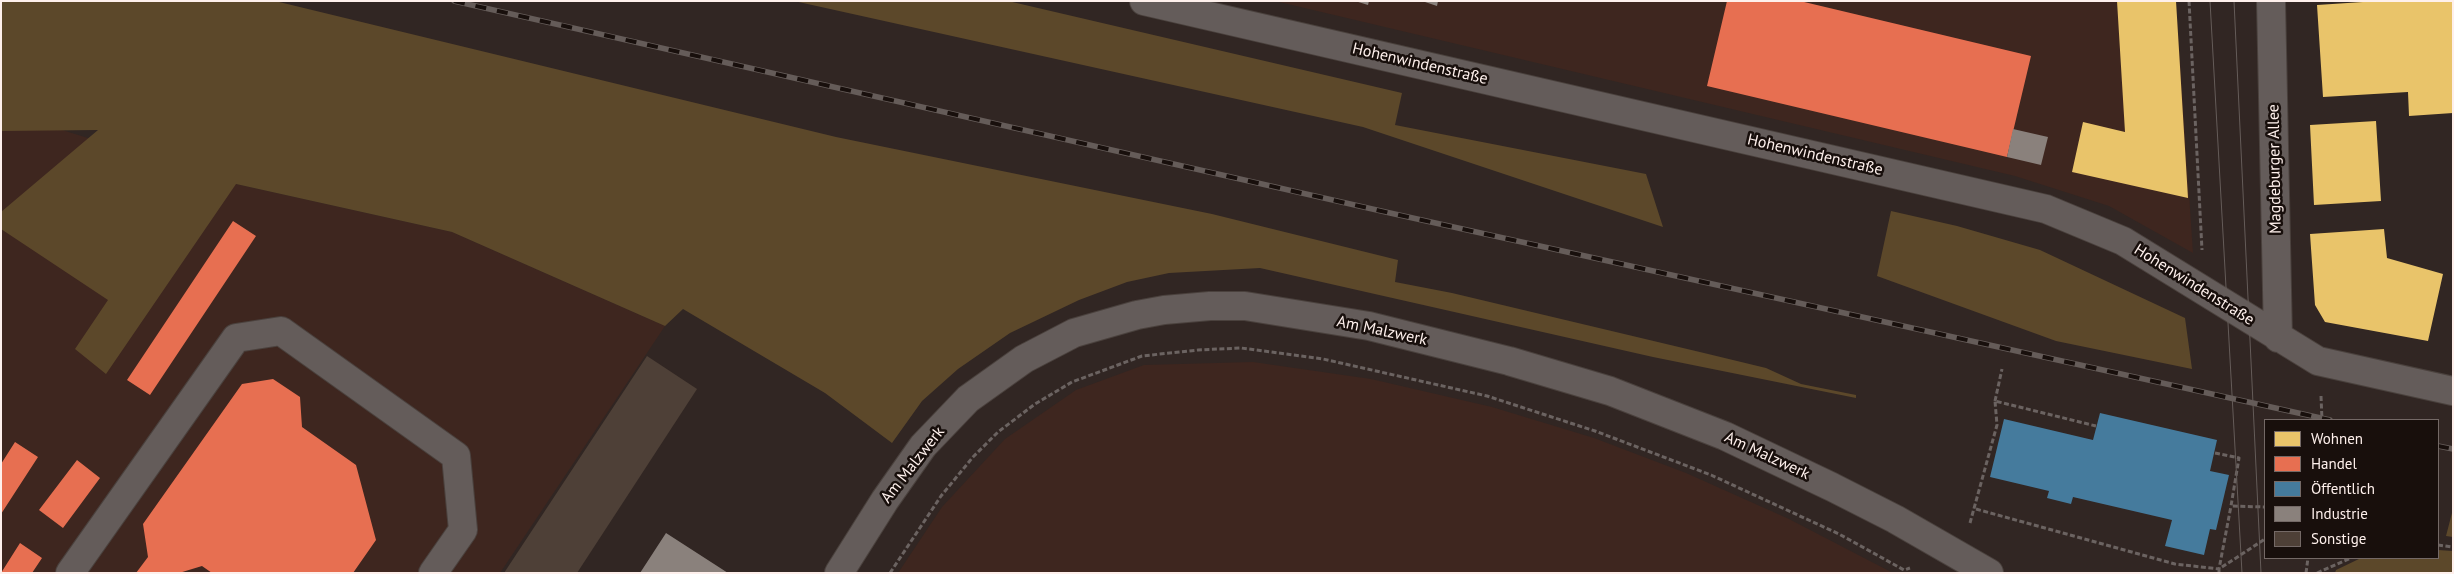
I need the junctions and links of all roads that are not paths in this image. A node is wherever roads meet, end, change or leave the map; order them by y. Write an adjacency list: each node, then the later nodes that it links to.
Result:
1 (1144, 1): 3 (street, Hohenwindenstraße)
2 (2271, 1): 3 (street, Magdeburger Allee)
3 (2278, 338): 4 (street, Hohenwindenstraße)
4 (2453, 391)
5 (1958, 564): 8 (street, Am Malzwerk); 9 (street, Am Malzwerk)
6 (70, 573): 7 (street)
7 (433, 573)
8 (839, 573)
9 (1989, 573)

